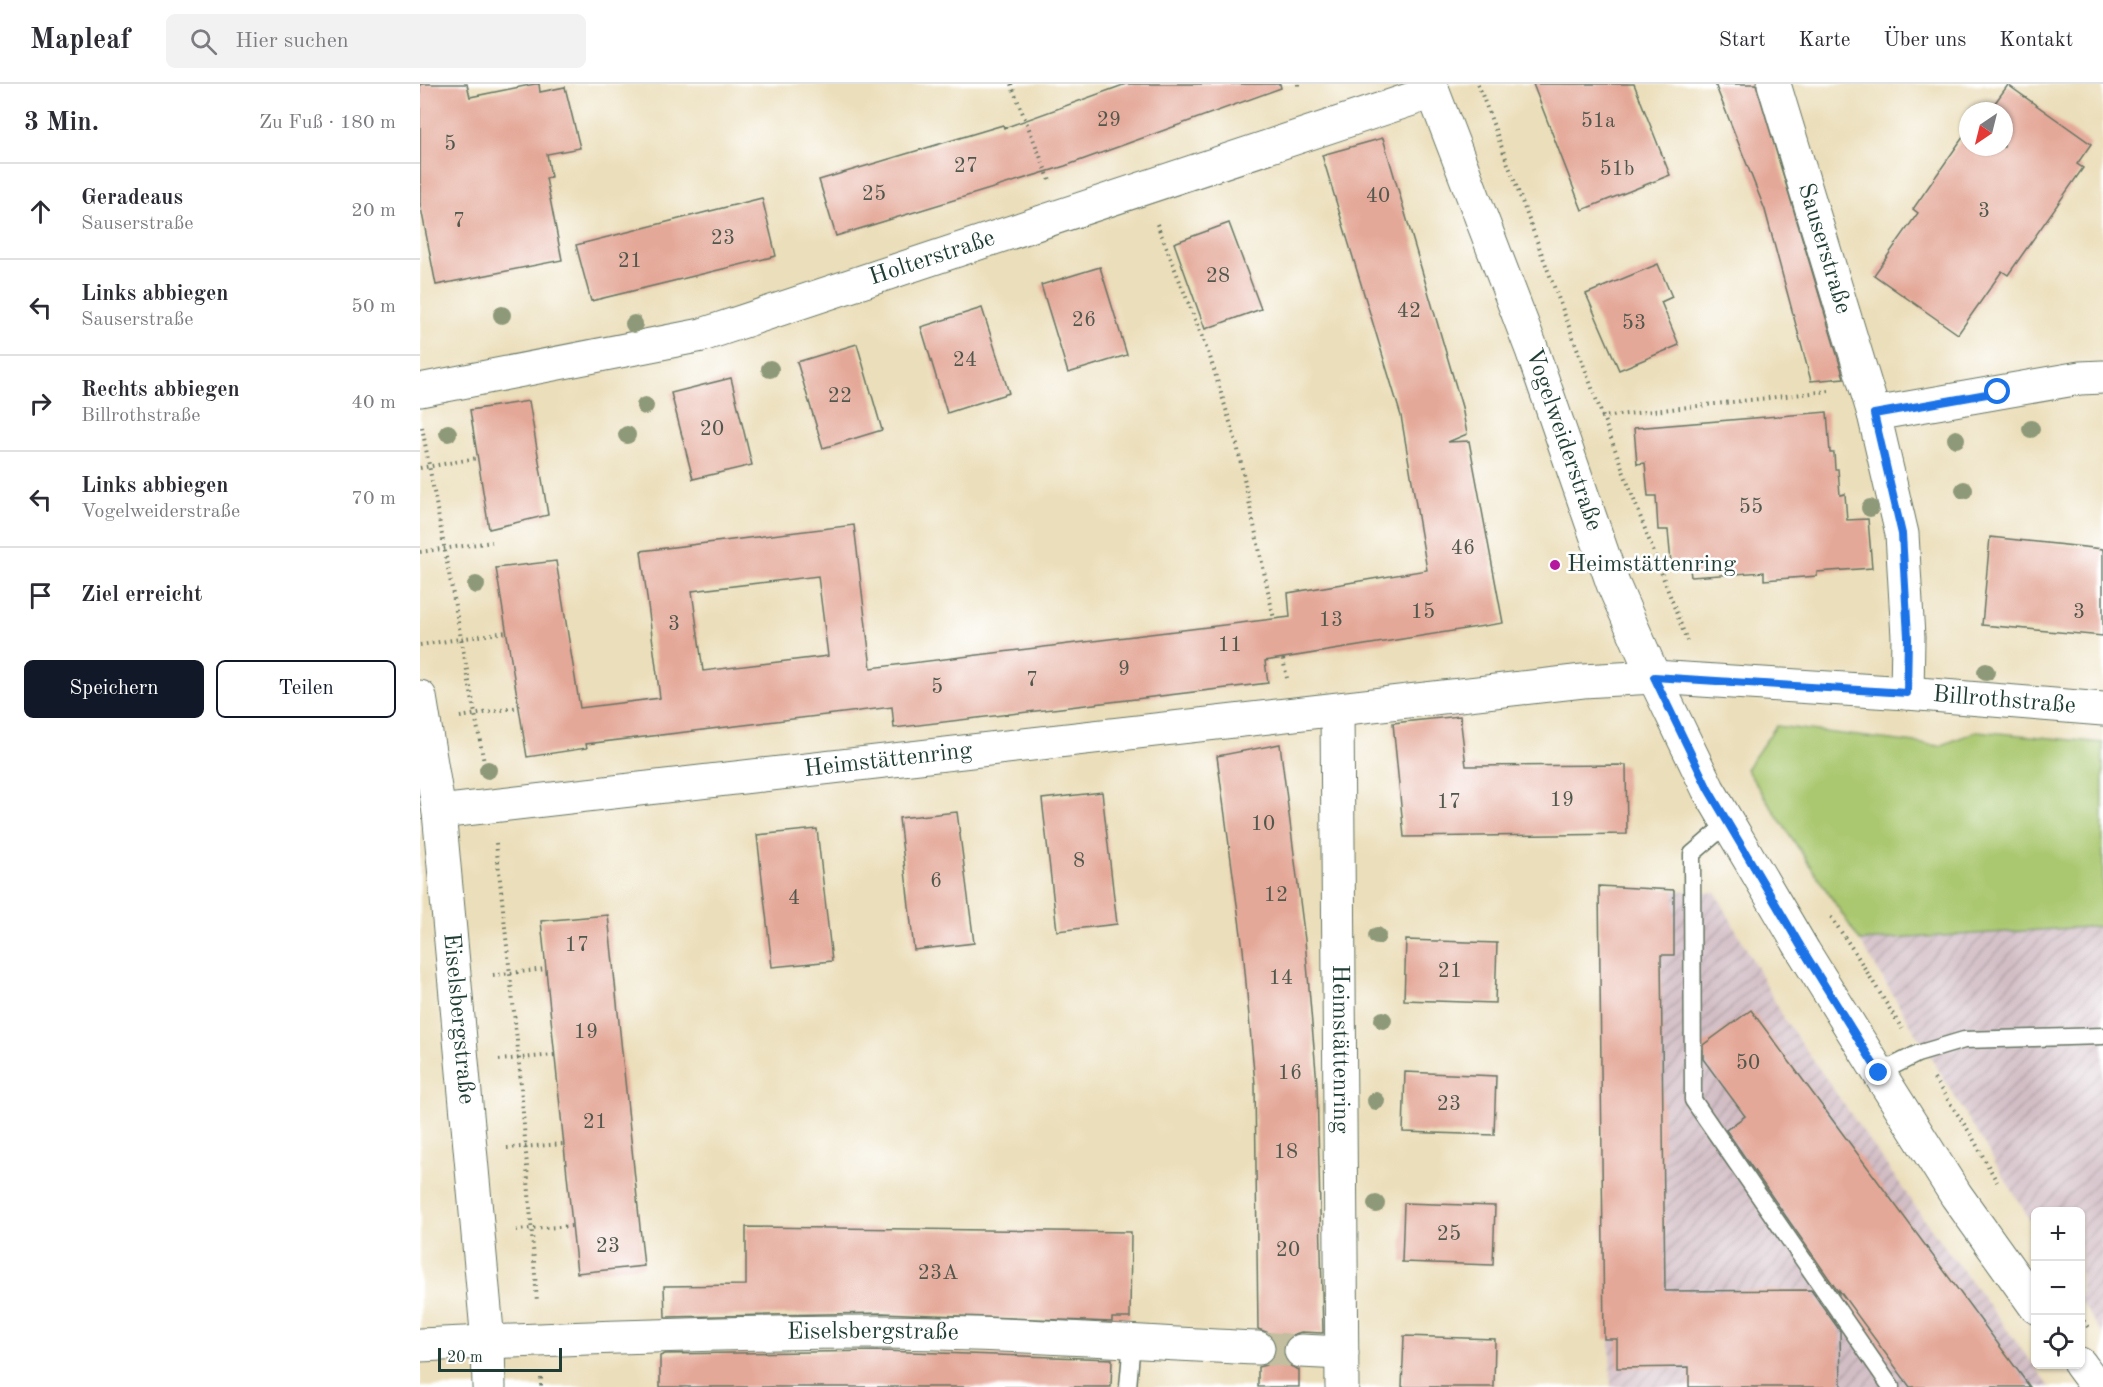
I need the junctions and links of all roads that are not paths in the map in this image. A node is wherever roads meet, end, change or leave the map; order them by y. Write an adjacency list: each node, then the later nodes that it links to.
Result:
1 (1774, 84): 5 (street, Sauserstraße)
2 (1432, 88): 4 (street, Holterstraße); 6 (street, Vogelweiderstraße)
3 (2103, 376): 5 (street)
4 (420, 390)
5 (1870, 400): 7 (street, Sauserstraße)
6 (1654, 677): 7 (street, Billrothstraße); 10 (street, Heimstättenring); 12 (street, Vogelweiderstraße)
7 (1907, 693): 8 (street, Billrothstraße)
8 (2103, 709)
9 (422, 710): 11 (street, Eiselsbergstraße)
10 (1336, 710): 11 (street, Heimstättenring); 21 (street, Heimstättenring)
11 (439, 812): 17 (street, Eiselsbergstraße)
12 (1728, 823): 14 (street, Vogelweiderstraße); 26 (lane)
13 (2103, 1036): 14 (lane)
14 (1879, 1073): 15 (street, Vogelweiderstraße)
15 (2031, 1300)
16 (1132, 1341): 17 (street, Eiselsbergstraße); 19 (street, Eiselsbergstraße); 24 (lane)
17 (488, 1342): 18 (street); 23 (street, Eiselsbergstraße)
18 (420, 1345)
19 (1258, 1348)
20 (1301, 1351): 21 (street)
21 (1342, 1353): 25 (street, Heimstättenring)
22 (2083, 1369): 27 (street)
23 (489, 1387)
24 (1128, 1387)
25 (1342, 1387)
26 (1891, 1387)
27 (2097, 1387)

